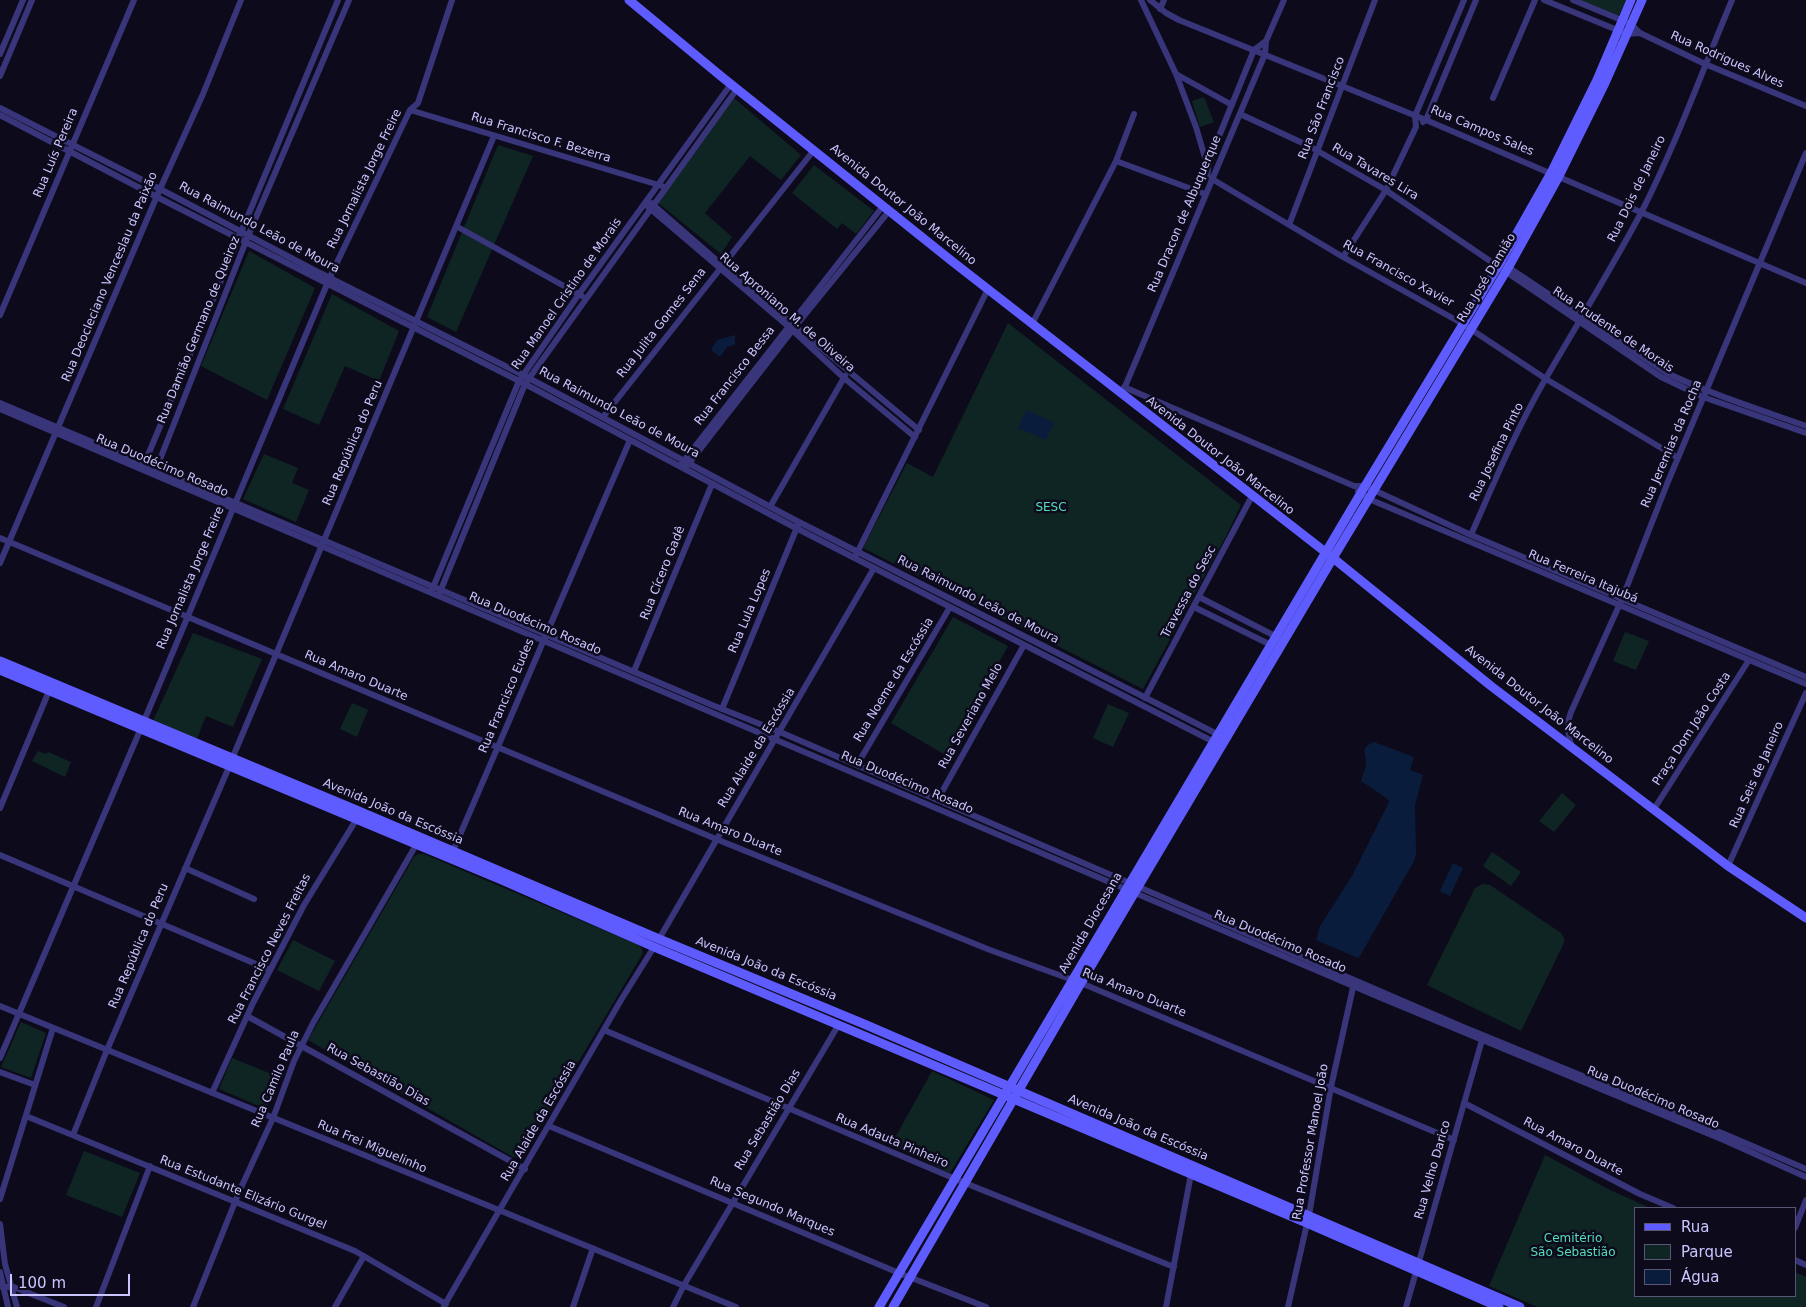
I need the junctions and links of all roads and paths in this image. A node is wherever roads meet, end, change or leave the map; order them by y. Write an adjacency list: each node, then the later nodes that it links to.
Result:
1 (23, 0): 28 (street)
2 (32, 0): 32 (street)
3 (134, 0): 49 (street, Rua Luís Pereira)
4 (241, 0): 58 (street, Rua Deocleciano Venceslau da Paixão)
5 (338, 0): 39 (street, Rua Damião Germano de Queiroz)
6 (349, 0): 41 (street, Rua Damião Germano de Queiroz)
7 (452, 0): 40 (street, Rua Jornalista Jorge Freire)
8 (629, 0): 33 (street, Avenida Doutor João Marcelino)
9 (1142, 0): 31 (street)
10 (1150, 0): 22 (street, Rua Campos Sales)
11 (1164, 0): 22 (street)
12 (1284, 0): 26 (street, Rua Dracon de Albuquerque)
13 (1375, 0): 34 (street, Rua São Francisco)
14 (1464, 0): 45 (street)
15 (1476, 0): 46 (street)
16 (1535, 0): 35 (street)
17 (1544, 0): 24 (street, Rua Rodrigues Alves)
18 (1573, 0): 23 (street, Rua Rodrigues Alves)
19 (1631, 0): 23 (street, Rua José Damião)
20 (1642, 0): 23 (street, Rua José Damião)
21 (1732, 0): 30 (street, Rua Dois de Janeiro)
22 (1160, 9): 27 (street, Rua Campos Sales)
23 (1627, 22): 24 (street, Rua José Damião); 25 (street, Rua Rodrigues Alves)
24 (1622, 32): 25 (street, Rua Rodrigues Alves); 55 (street, Rua José Damião)
25 (1640, 33): 30 (street, Rua Rodrigues Alves)
26 (1266, 41): 27 (street, Rua Dracon de Albuquerque); 29 (street, Rua Dracon de Albuquerque)
27 (1254, 50): 29 (street, Rua Campos Sales); 36 (street, Rua Dracon de Albuquerque)
28 (0, 54)
29 (1265, 54): 34 (street, Rua Campos Sales); 43 (street, Rua Dracon de Albuquerque)
30 (1705, 64): 37 (street, Rua Rodrigues Alves); 65 (street, Rua Dois de Janeiro)
31 (1176, 74): 36 (street); 54 (street)
32 (0, 76)
33 (734, 86): 50 (street, Avenida Doutor João Marcelino); 57 (street, Rua Manoel Cristino de Morais); 59 (street, Rua Manoel Cristino de Morais)
34 (1342, 86): 45 (street, Rua Campos Sales); 51 (street, Rua São Francisco)
35 (1493, 98)
36 (1232, 105): 54 (street, Rua Dracon de Albuquerque)
37 (1806, 106)
38 (0, 108): 49 (street, Rua Raimundo Leão de Moura)
39 (293, 108): 41 (street); 68 (street, Rua Damião Germano de Queiroz)
40 (410, 110): 48 (street, Rua Francisco F. Bezerra); 74 (street, Rua Jornalista Jorge Freire)
41 (302, 112): 69 (street, Rua Damião Germano de Queiroz)
42 (1134, 114): 53 (street)
43 (1240, 114): 51 (street, Rua Tavares Lira); 56 (street, Rua Dracon de Albuquerque)
44 (0, 115): 49 (street, Rua Raimundo Leão de Moura)
45 (1415, 116): 46 (street, Rua Campos Sales); 47 (street)
46 (1426, 120): 47 (street); 55 (street, Rua Campos Sales)
47 (1416, 127): 60 (street)
48 (494, 136): 57 (street, Rua Francisco F. Bezerra); 67 (street, Rua República do Peru)
49 (71, 148): 58 (street, Rua Raimundo Leão de Moura); 62 (street, Rua Raimundo Leão de Moura); 79 (street, Rua Luís Pereira)
50 (814, 150): 64 (street, Avenida Doutor João Marcelino); 73 (street, Rua Julita Gomes Sena)
51 (1317, 151): 60 (street, Rua Tavares Lira); 66 (street, Rua São Francisco)
52 (1806, 153): 71 (street, Rua Jeremias da Rocha)
53 (1116, 161): 61 (street); 81 (street)
54 (1208, 168): 56 (street)
55 (1555, 174): 65 (street, Rua Campos Sales); 72 (street, Rua José Damião)
56 (1209, 177): 61 (street); 66 (street, Rua Francisco Xavier)
57 (659, 185): 59 (street, Rua Francisco F. Bezerra); 63 (street, Rua Manoel Cristino de Morais)
58 (160, 188): 62 (street, Rua Deocleciano Venceslau da Paixão); 68 (street, Rua Raimundo Leão de Moura)
59 (666, 188): 63 (street, Rua Manoel Cristino de Morais)
60 (1386, 190): 70 (street); 72 (street, Rua Tavares Lira)
61 (1206, 192): 90 (street, Rua Dracon de Albuquerque)
62 (156, 197): 68 (street, Rua Raimundo Leão de Moura); 96 (street, Rua Deocleciano Venceslau da Paixão)
63 (649, 204): 73 (street, Rua Aproniano M. de Oliveira); 77 (street, Rua Manoel Cristino de Morais); 78 (street, Rua Manoel Cristino de Morais)
64 (886, 209): 76 (street, Avenida Doutor João Marcelino); 84 (street, Rua Francisco Bessa)
65 (1641, 212): 71 (street, Rua Campos Sales); 80 (street, Rua Dois de Janeiro)
66 (1289, 225): 70 (street, Rua Francisco Xavier)
67 (456, 226): 77 (street); 83 (street, Rua República do Peru)
68 (239, 235): 69 (street, Rua Raimundo Leão de Moura); 103 (street, Rua Damião Germano de Queiroz)
69 (247, 239): 74 (street, Rua Raimundo Leão de Moura); 104 (street, Rua Damião Germano de Queiroz)
70 (1343, 257): 82 (street, Rua Francisco Xavier)
71 (1760, 263): 75 (street, Rua Campos Sales); 91 (street, Rua Jeremias da Rocha)
72 (1501, 266): 80 (street, Rua Prudente de Morais); 82 (street, Rua José Damião); 85 (street, Rua José Damião)
73 (721, 267): 84 (street, Rua Aproniano M. de Oliveira); 94 (street, Rua Julita Gomes Sena)
74 (328, 280): 83 (street, Rua Raimundo Leão de Moura); 110 (street, Rua Jornalista Jorge Freire)
75 (1806, 283)
76 (988, 289): 81 (street, Avenida Doutor João Marcelino); 97 (street)
77 (579, 294): 78 (street); 89 (street, Rua Manoel Cristino de Morais)
78 (586, 299): 89 (street, Rua Manoel Cristino de Morais)
79 (0, 315)
80 (1581, 320): 88 (street, Rua Dois de Janeiro); 91 (street, Rua Prudente de Morais)
81 (1032, 324): 90 (street, Avenida Doutor João Marcelino)
82 (1463, 324): 85 (street, Rua Francisco Xavier); 106 (street, Rua José Damião)
83 (414, 325): 89 (street, Rua Raimundo Leão de Moura); 117 (street, Rua República do Peru)
84 (792, 327): 86 (street, Rua Aproniano M. de Oliveira); 87 (street, Rua Aproniano M. de Oliveira); 102 (street, Rua Francisco Bessa)
85 (1471, 329): 88 (street, Rua Francisco Xavier); 107 (street, Rua José Damião)
86 (847, 371): 87 (street); 97 (street, Rua Aproniano M. de Oliveira)
87 (844, 378): 99 (street, Rua Aproniano M. de Oliveira); 111 (street)
88 (1546, 379): 101 (street, Rua Francisco Xavier); 114 (street, Rua Josefina Pinto)
89 (524, 380): 94 (street, Rua Raimundo Leão de Moura); 100 (street, Rua Raimundo Leão de Moura); 123 (street, Rua Manoel Cristino de Morais); 124 (street, Rua Manoel Cristino de Morais)
90 (1123, 391): 106 (street, Rua Ferreira Itajubá); 108 (street, Avenida Doutor João Marcelino)
91 (1705, 394): 95 (street, Rua Prudente de Morais); 98 (street, Rua Prudente de Morais); 101 (street, Rua Jeremias da Rocha)
92 (0, 403): 96 (street, Rua Duodécimo Rosado)
93 (0, 409): 96 (street, Rua Duodécimo Rosado)
94 (603, 417): 102 (street, Rua Raimundo Leão de Moura)
95 (1806, 426)
96 (56, 430): 103 (street, Rua Duodécimo Rosado); 116 (street, Rua Deocleciano Venceslau da Paixão)
97 (919, 430): 99 (street)
98 (1806, 433)
99 (915, 437): 119 (street)
100 (630, 440): 102 (street, Rua Raimundo Leão de Moura); 131 (street, Rua Francisco Eudes)
101 (1678, 458): 126 (street, Rua Jeremias da Rocha)
102 (684, 465): 105 (street, Rua Raimundo Leão de Moura); 111 (street, Rua Raimundo Leão de Moura)
103 (143, 467): 104 (street, Rua Duodécimo Rosado)
104 (155, 472): 110 (street, Rua Duodécimo Rosado); 112 (street, Rua Duodécimo Rosado)
105 (712, 484): 113 (street, Rua Raimundo Leão de Moura); 140 (street, Rua Cícero Gadê)
106 (1363, 490): 107 (street, Rua Ferreira Itajubá); 109 (street, Rua Ferreira Itajubá); 118 (street, Rua José Damião)
107 (1374, 490): 109 (street, Rua José Damião); 114 (street, Rua Ferreira Itajubá)
108 (1252, 496): 118 (street, Avenida Doutor João Marcelino); 125 (street, Travessa do Sesc)
109 (1369, 499): 120 (street, Rua José Damião); 126 (street, Rua Ferreira Itajubá)
110 (234, 502): 112 (street, Rua Jornalista Jorge Freire); 117 (street, Rua Duodécimo Rosado)
111 (770, 507): 113 (street, Rua Raimundo Leão de Moura)
112 (232, 509): 117 (street, Rua Duodécimo Rosado); 129 (street, Rua Jornalista Jorge Freire)
113 (798, 525): 119 (street, Rua Raimundo Leão de Moura); 146 (street, Rua Lula Lopes)
114 (1471, 535): 126 (street, Rua Ferreira Itajubá)
115 (0, 538): 116 (street, Rua Amaro Duarte)
116 (9, 542): 121 (street, Rua Deocleciano Venceslau da Paixão); 129 (street, Rua Amaro Duarte)
117 (322, 544): 123 (street, Rua Duodécimo Rosado); 136 (street, Rua República do Peru)
118 (1325, 553): 120 (street, Avenida Doutor João Marcelino); 130 (street, Avenida Diocesana)
119 (856, 555): 122 (street, Rua Raimundo Leão de Moura); 145 (street, Rua Raimundo Leão de Moura)
120 (1333, 558): 132 (street, Avenida Diocesana); 152 (street, Avenida Doutor João Marcelino)
121 (0, 563)
122 (874, 568): 127 (street, Rua Raimundo Leão de Moura); 148 (street, Rua Alaide da Escóssia)
123 (433, 589): 124 (street, Rua Duodécimo Rosado)
124 (440, 592): 131 (street, Rua Duodécimo Rosado)
125 (1199, 597): 128 (street, Travessa do Sesc); 130 (street)
126 (1620, 602): 137 (street, Rua Ferreira Itajubá); 141 (street, Rua Ferreira Itajubá); 152 (street, Rua Jeremias da Rocha)
127 (950, 607): 133 (street, Rua Raimundo Leão de Moura); 155 (street, Rua Noeme da Escóssia)
128 (1194, 607): 134 (street); 145 (street, Travessa do Sesc)
129 (187, 617): 136 (street, Rua Amaro Duarte); 147 (street, Rua Jornalista Jorge Freire)
130 (1276, 636): 132 (street); 134 (street, Avenida Diocesana)
131 (545, 637): 140 (street, Rua Duodécimo Rosado); 150 (street, Rua Duodécimo Rosado); 153 (street, Rua Francisco Eudes)
132 (1285, 641): 135 (street, Avenida Diocesana)
133 (1024, 644): 149 (street, Rua Raimundo Leão de Moura); 156 (street, Rua Severiano Melo)
134 (1271, 645): 135 (street); 149 (street, Avenida Diocesana)
135 (1279, 650): 151 (street, Avenida Diocesana)
136 (276, 654): 153 (street, Rua Amaro Duarte); 154 (street, Rua República do Peru)
137 (1749, 660): 142 (street, Rua Ferreira Itajubá); 158 (street, Praça Dom João Costa)
138 (0, 661): 147 (street, Avenida João da Escóssia)
139 (0, 670): 143 (street, Avenida João da Escóssia)
140 (634, 671): 146 (street, Rua Duodécimo Rosado)
141 (1806, 678)
142 (1806, 684)
143 (49, 691): 147 (street, Avenida João da Escóssia); 157 (street)
144 (1806, 693): 164 (street, Rua Seis de Janeiro)
145 (1145, 698): 149 (street, Rua Raimundo Leão de Moura)
146 (722, 709): 148 (street, Rua Duodécimo Rosado)
147 (142, 725): 154 (street, Avenida João da Escóssia); 167 (street, Rua Jornalista Jorge Freire)
148 (780, 732): 150 (street, Rua Alaide da Escóssia); 155 (street, Rua Duodécimo Rosado)
149 (1216, 738): 151 (street, Rua Raimundo Leão de Moura); 166 (street, Avenida Diocesana)
150 (776, 740): 160 (street, Rua Alaide da Escóssia); 166 (street, Rua Duodécimo Rosado)
151 (1225, 743): 168 (street, Avenida Diocesana)
152 (1571, 745): 158 (street, Avenida Doutor João Marcelino)
153 (497, 748): 160 (street, Rua Amaro Duarte); 162 (street, Rua Francisco Eudes)
154 (230, 763): 159 (street, Avenida João da Escóssia); 162 (street, Avenida João da Escóssia); 165 (street, Rua República do Peru)
155 (857, 765): 156 (street, Rua Duodécimo Rosado)
156 (938, 799): 166 (street, Rua Duodécimo Rosado)
157 (0, 808)
158 (1654, 809): 164 (street, Avenida Doutor João Marcelino)
159 (356, 820): 161 (street, Avenida João da Escóssia); 173 (street, Rua Francisco Neves Freitas)
160 (716, 839): 172 (street, Rua Alaide da Escóssia); 174 (street, Rua Amaro Duarte)
161 (416, 845): 172 (street, Avenida João da Escóssia); 183 (street, Rua Camilo Paula)
162 (453, 851): 172 (street, Avenida João da Escóssia)
163 (0, 855): 167 (street)
164 (1728, 866): 170 (street, Avenida Doutor João Marcelino)
165 (185, 868): 169 (street); 171 (street, Rua República do Peru)
166 (1128, 885): 168 (street, Rua Duodécimo Rosado); 174 (street, Avenida Diocesana)
167 (74, 886): 171 (street); 177 (street, Rua Jornalista Jorge Freire)
168 (1137, 890): 174 (street, Avenida Diocesana); 175 (street, Rua Duodécimo Rosado)
169 (254, 899)
170 (1806, 918)
171 (161, 924): 173 (street); 184 (street, Rua República do Peru)
172 (657, 943): 179 (street, Avenida João da Escóssia); 181 (street, Rua Alaide da Escóssia); 189 (street, Avenida João da Escóssia)
173 (270, 970): 178 (street, Rua Francisco Neves Freitas)
174 (1077, 982): 188 (street, Rua Amaro Duarte); 189 (street, Avenida Diocesana)
175 (1354, 983): 182 (street, Rua Duodécimo Rosado); 188 (street, Rua Professor Manoel João); 201 (street, Rua Duodécimo Rosado)
176 (0, 1006): 177 (street, Rua Frei Miguelinho)
177 (19, 1014): 180 (street, Rua Frei Miguelinho); 185 (street, Rua Jornalista Jorge Freire)
178 (248, 1016): 183 (street, Rua Sebastião Dias); 190 (street, Rua Francisco Neves Freitas)
179 (839, 1024): 191 (street, Avenida João da Escóssia); 193 (street, Rua Sebastião Dias)
180 (53, 1028): 184 (street, Rua Frei Miguelinho); 187 (street)
181 (604, 1030): 193 (street, Rua Adauta Pinheiro); 196 (street, Rua Alaide da Escóssia)
182 (1482, 1040): 192 (street, Rua Velho Darico); 203 (street, Rua Duodécimo Rosado)
183 (302, 1045): 195 (street, Rua Camilo Paula); 200 (street, Rua Sebastião Dias)
184 (107, 1050): 190 (street, Rua Frei Miguelinho); 197 (street, Rua República do Peru)
185 (0, 1058)
186 (0, 1072): 187 (street)
187 (35, 1085): 194 (street)
188 (1331, 1087): 198 (street, Rua Amaro Duarte); 212 (street, Rua Professor Manoel João)
189 (1014, 1088): 191 (street, Avenida Diocesana); 212 (street, Avenida João da Escóssia)
190 (212, 1093): 195 (street, Rua Frei Miguelinho)
191 (1009, 1098): 202 (street, Avenida João da Escóssia); 204 (street, Avenida Diocesana); 205 (street, Avenida Diocesana)
192 (1464, 1103): 198 (street, Rua Velho Darico); 210 (street, Rua Amaro Duarte)
193 (787, 1109): 204 (street, Rua Adauta Pinheiro); 209 (street, Rua Sebastião Dias)
194 (26, 1116): 197 (street, Rua Estudante Elizário Gurgel); 206 (street)
195 (273, 1118): 208 (street, Rua Camilo Paula); 211 (street, Rua Frei Miguelinho)
196 (549, 1126): 200 (street, Rua Alaide da Escóssia); 209 (street, Rua Segundo Marques)
197 (73, 1135): 199 (street, Rua Estudante Elizário Gurgel)
198 (1454, 1140): 218 (street, Rua Velho Darico)
199 (150, 1166): 208 (street, Rua Estudante Elizário Gurgel); 230 (street)
200 (525, 1169): 211 (street, Rua Alaide da Escóssia)
201 (1806, 1170)
202 (1191, 1174): 212 (street, Avenida João da Escóssia); 217 (street)
203 (1806, 1177)
204 (955, 1179): 205 (street, Rua Adauta Pinheiro); 220 (street, Avenida Diocesana)
205 (965, 1184): 217 (street, Rua Adauta Pinheiro); 221 (street, Avenida Diocesana)
206 (0, 1199)
207 (1806, 1200): 214 (street)
208 (235, 1202): 216 (street, Rua Estudante Elizário Gurgel); 231 (street, Rua Camilo Paula)
209 (733, 1202): 220 (street, Rua Segundo Marques); 222 (street, Rua Sebastião Dias)
210 (1671, 1207)
211 (500, 1211): 215 (street, Rua Frei Miguelinho); 226 (street, Rua Alaide da Escóssia)
212 (1308, 1219): 218 (street, Avenida João da Escóssia); 240 (street, Rua Professor Manoel João)
213 (0, 1224): 223 (street)
214 (1796, 1225)
215 (593, 1248): 222 (street, Rua Frei Miguelinho); 233 (street)
216 (364, 1256): 226 (street, Rua Estudante Elizário Gurgel); 232 (street)
217 (1174, 1267): 239 (street)
218 (1417, 1267): 225 (street, Avenida João da Escóssia); 241 (street, Rua Velho Darico); 243 (street, Avenida João da Escóssia)
219 (0, 1272): 224 (street)
220 (899, 1273): 221 (street, Rua Segundo Marques); 236 (street, Avenida Diocesana)
221 (910, 1277): 237 (street, Avenida Diocesana); 238 (street, Rua Segundo Marques)
222 (684, 1285): 234 (street, Rua Sebastião Dias); 235 (street, Rua Frei Miguelinho)
223 (11, 1286): 224 (street); 228 (street); 229 (street)
224 (3, 1288): 227 (street)
225 (1484, 1304): 242 (street, Avenida João da Escóssia)
226 (445, 1305)
227 (8, 1307)
228 (17, 1307)
229 (64, 1307)
230 (96, 1307)
231 (193, 1307)
232 (335, 1307)
233 (573, 1307)
234 (674, 1307)
235 (736, 1307)
236 (879, 1307)
237 (892, 1307)
238 (986, 1307)
239 (1166, 1307)
240 (1288, 1307)
241 (1406, 1307)
242 (1500, 1307)
243 (1520, 1307)

